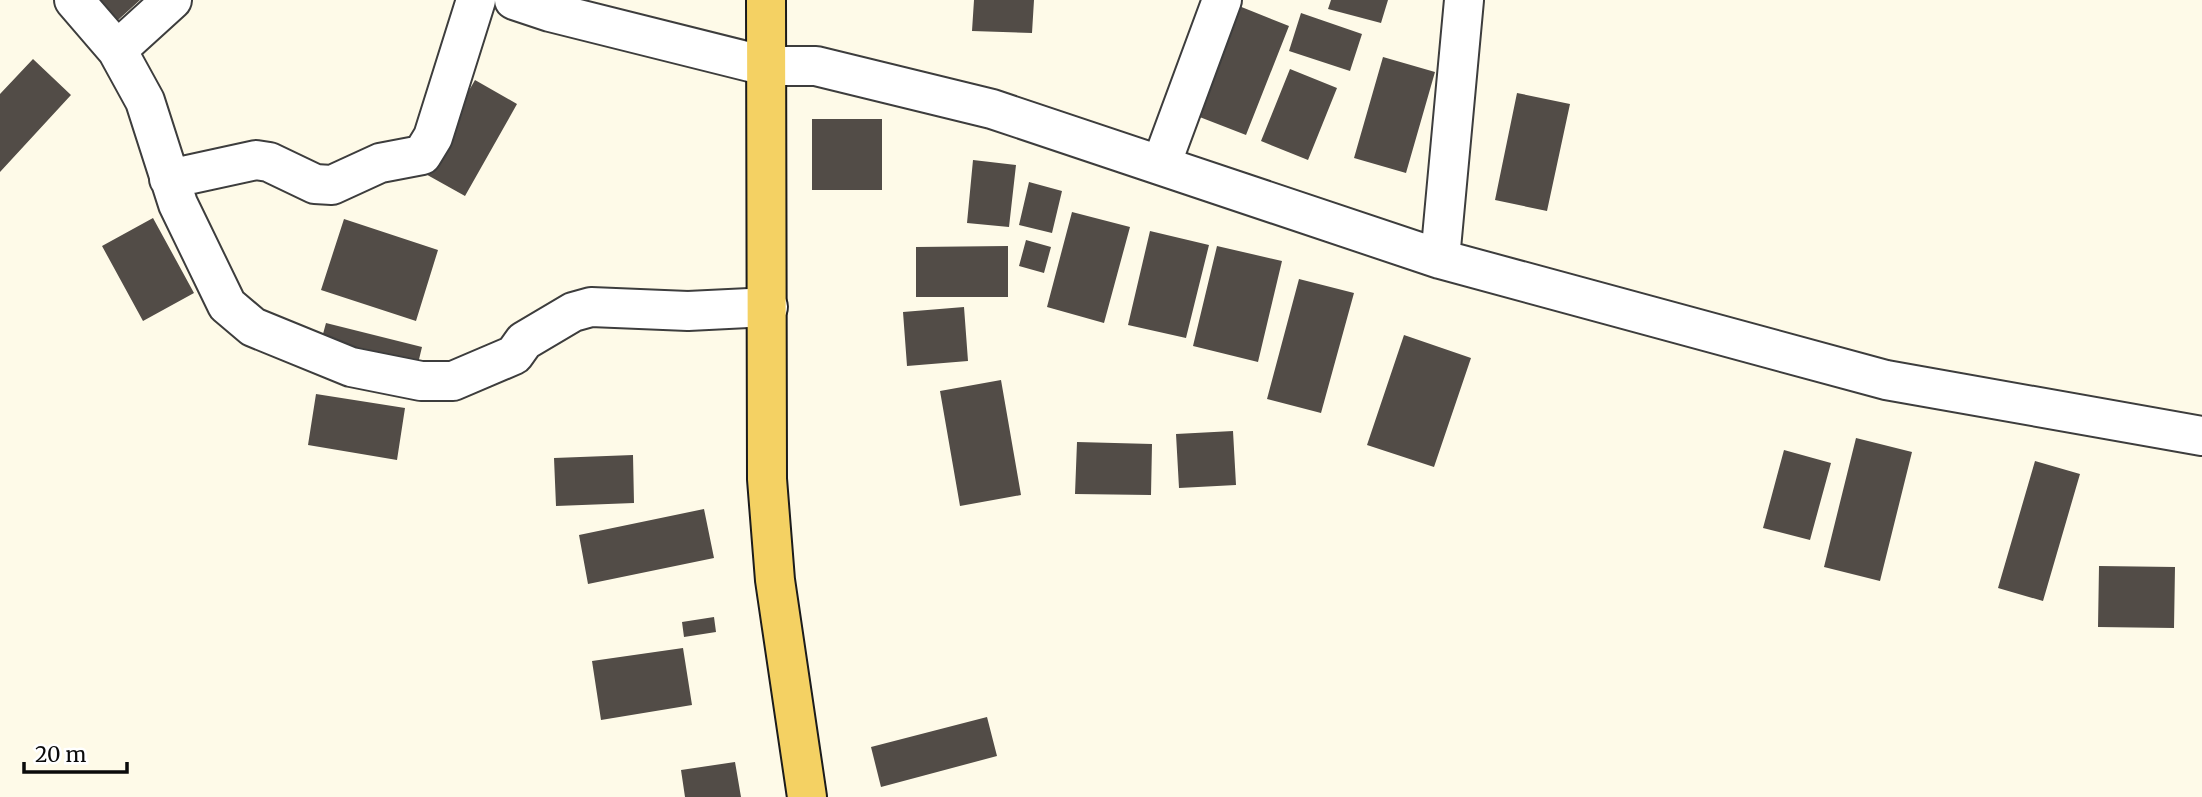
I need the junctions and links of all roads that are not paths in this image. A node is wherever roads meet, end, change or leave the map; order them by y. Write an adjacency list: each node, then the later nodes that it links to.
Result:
1 (74, 0): 8 (street)
2 (172, 0): 8 (street)
3 (476, 0): 11 (street)
4 (514, 0): 9 (street)
5 (766, 0): 9 (main road)
6 (1223, 0): 10 (street)
7 (1464, 0): 12 (street)
8 (117, 50): 11 (street)
9 (766, 66): 10 (street); 13 (main road)
10 (1161, 165): 12 (street)
11 (169, 179): 13 (street)
12 (1440, 259): 14 (street)
13 (768, 307): 15 (main road)
14 (2202, 436)
15 (807, 797)

